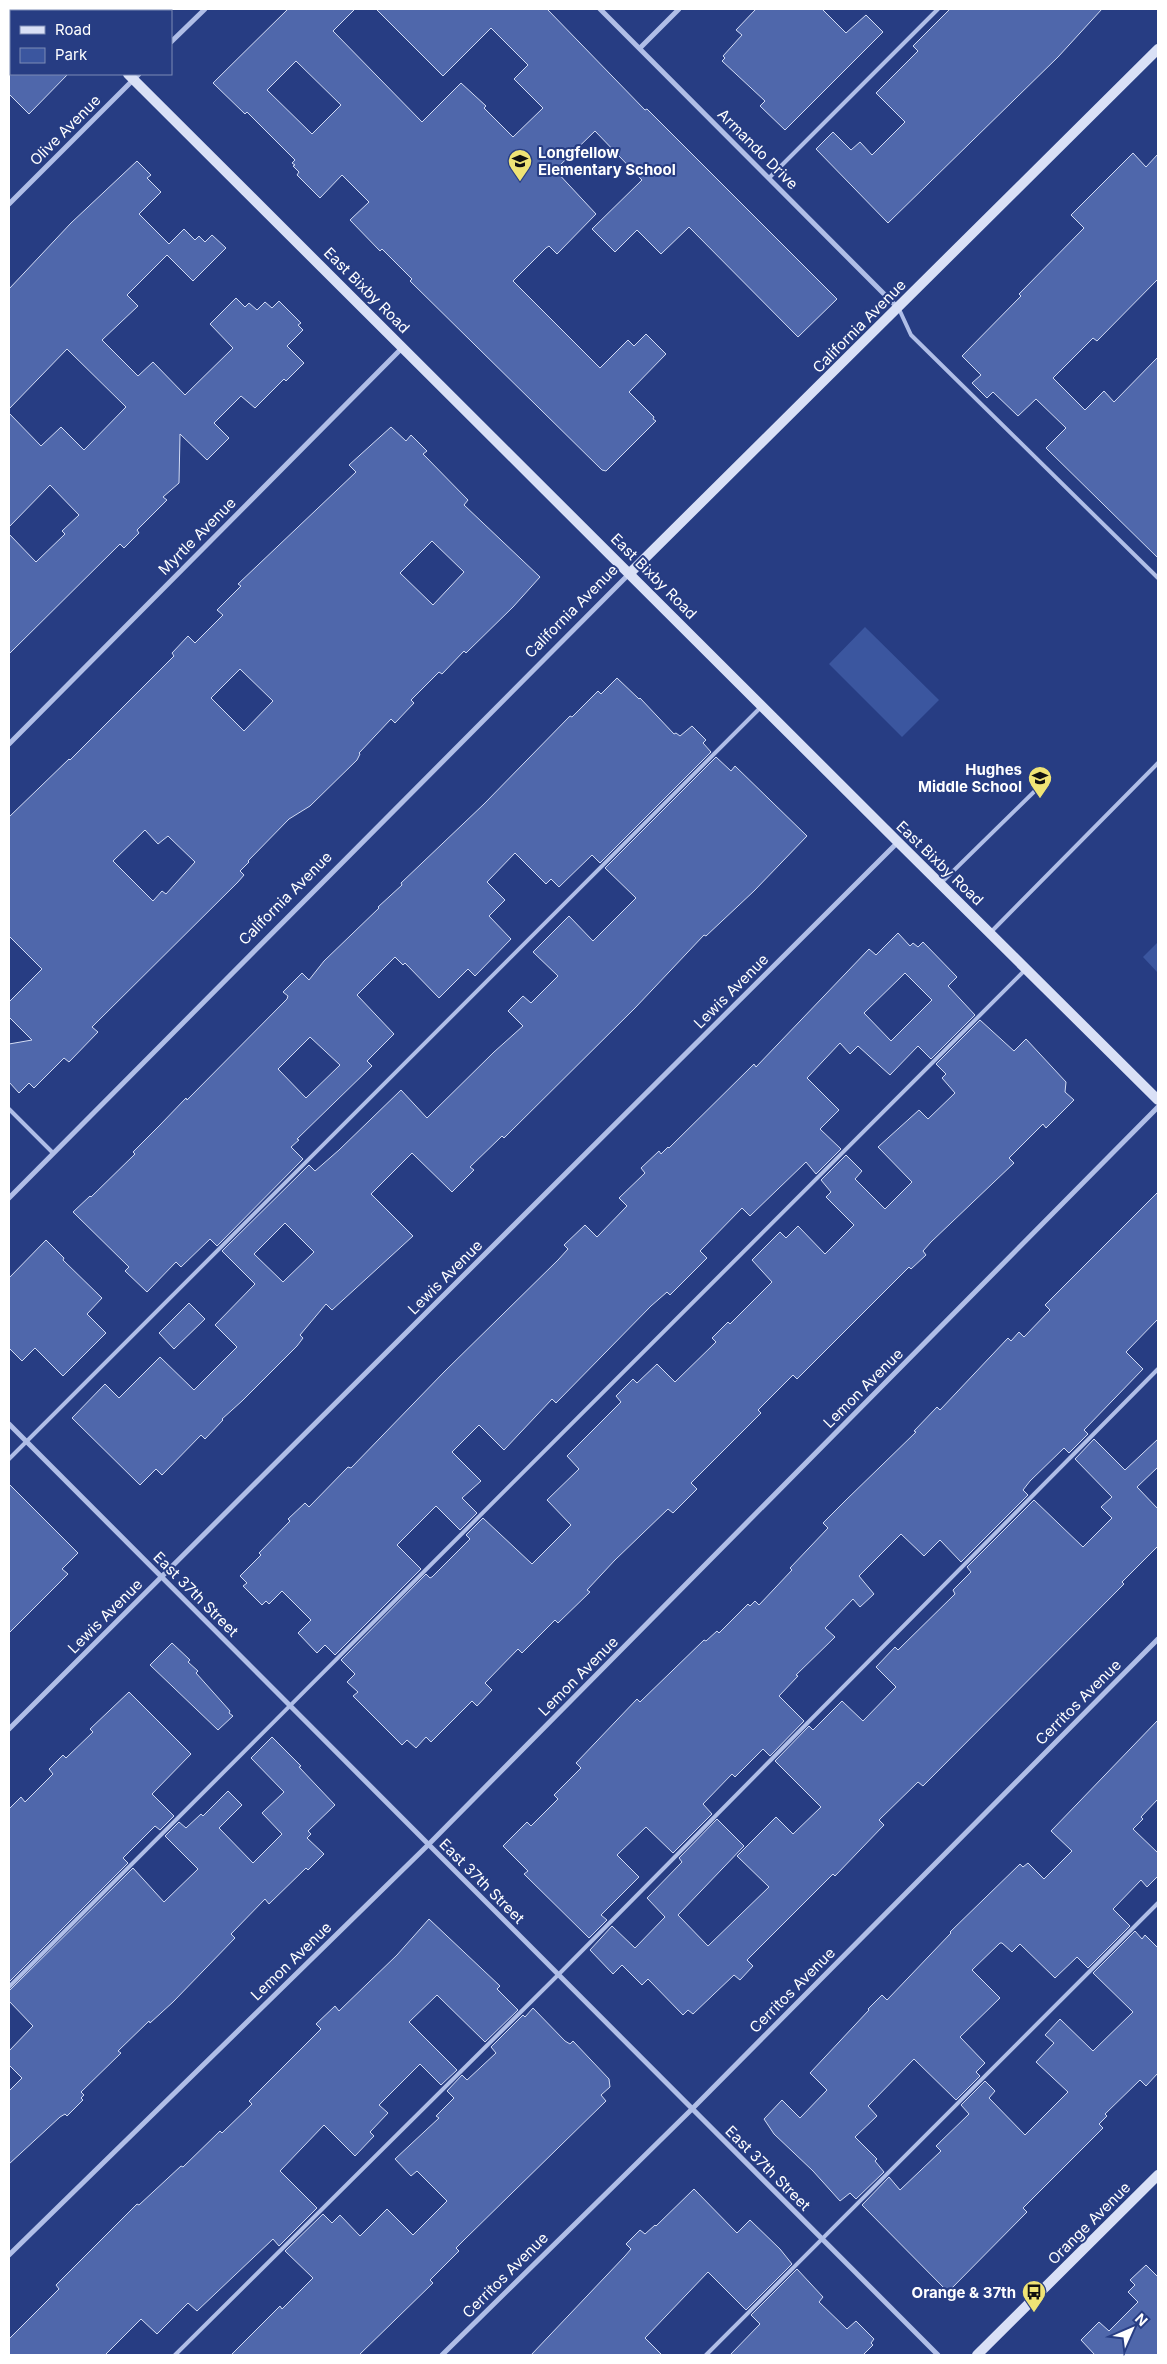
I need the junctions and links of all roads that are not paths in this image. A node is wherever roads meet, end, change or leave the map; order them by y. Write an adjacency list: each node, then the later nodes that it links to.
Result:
1 (205, 9): 5 (street)
2 (600, 9): 6 (street, Armando Drive)
3 (679, 9): 6 (street)
4 (938, 9): 9 (lane)
5 (172, 41)
6 (640, 48): 9 (street, Armando Drive)
7 (1158, 50): 11 (street, California Avenue)
8 (134, 76): 10 (street, Olive Avenue); 12 (street, East Bixby Road)
9 (769, 178): 11 (street, Armando Drive)
10 (9, 204)
11 (898, 308): 13 (street, California Avenue); 14 (lane)
12 (403, 346): 13 (street, East Bixby Road); 16 (street, Myrtle Avenue)
13 (630, 573): 15 (street, East Bixby Road); 26 (street, California Avenue)
14 (1158, 578)
15 (762, 706): 19 (street, East Bixby Road); 30 (lane)
16 (9, 744)
17 (1158, 763): 21 (lane)
18 (1043, 783): 20 (lane)
19 (898, 842): 20 (street, East Bixby Road); 32 (street, Lewis Avenue)
20 (941, 884): 21 (street, East Bixby Road)
21 (990, 933): 22 (street, East Bixby Road)
22 (1026, 969): 23 (street, East Bixby Road); 34 (lane)
23 (1158, 1100)
24 (1158, 1107): 36 (street, Lemon Avenue)
25 (9, 1109): 26 (lane)
26 (53, 1153): 27 (street, California Avenue)
27 (9, 1198)
28 (1158, 1369): 38 (lane)
29 (9, 1424): 30 (street, East 37th Street)
30 (26, 1442): 31 (lane); 32 (street, East 37th Street)
31 (9, 1459)
32 (163, 1577): 34 (street, East 37th Street); 35 (street, Lewis Avenue)
33 (1158, 1639): 40 (street, Cerritos Avenue)
34 (291, 1706): 36 (street, East 37th Street); 39 (lane)
35 (9, 1729)
36 (428, 1845): 38 (street, East 37th Street); 43 (street, Lemon Avenue)
37 (1158, 1903): 42 (lane)
38 (558, 1975): 40 (street, East 37th Street); 44 (lane)
39 (9, 1987)
40 (692, 2109): 42 (street, East 37th Street); 45 (street, Cerritos Avenue)
41 (1158, 2175): 48 (street, Orange Avenue)
42 (822, 2240): 46 (lane); 47 (street, East 37th Street)
43 (9, 2255)
44 (175, 2355)
45 (442, 2355)
46 (706, 2355)
47 (938, 2355)
48 (978, 2355)

